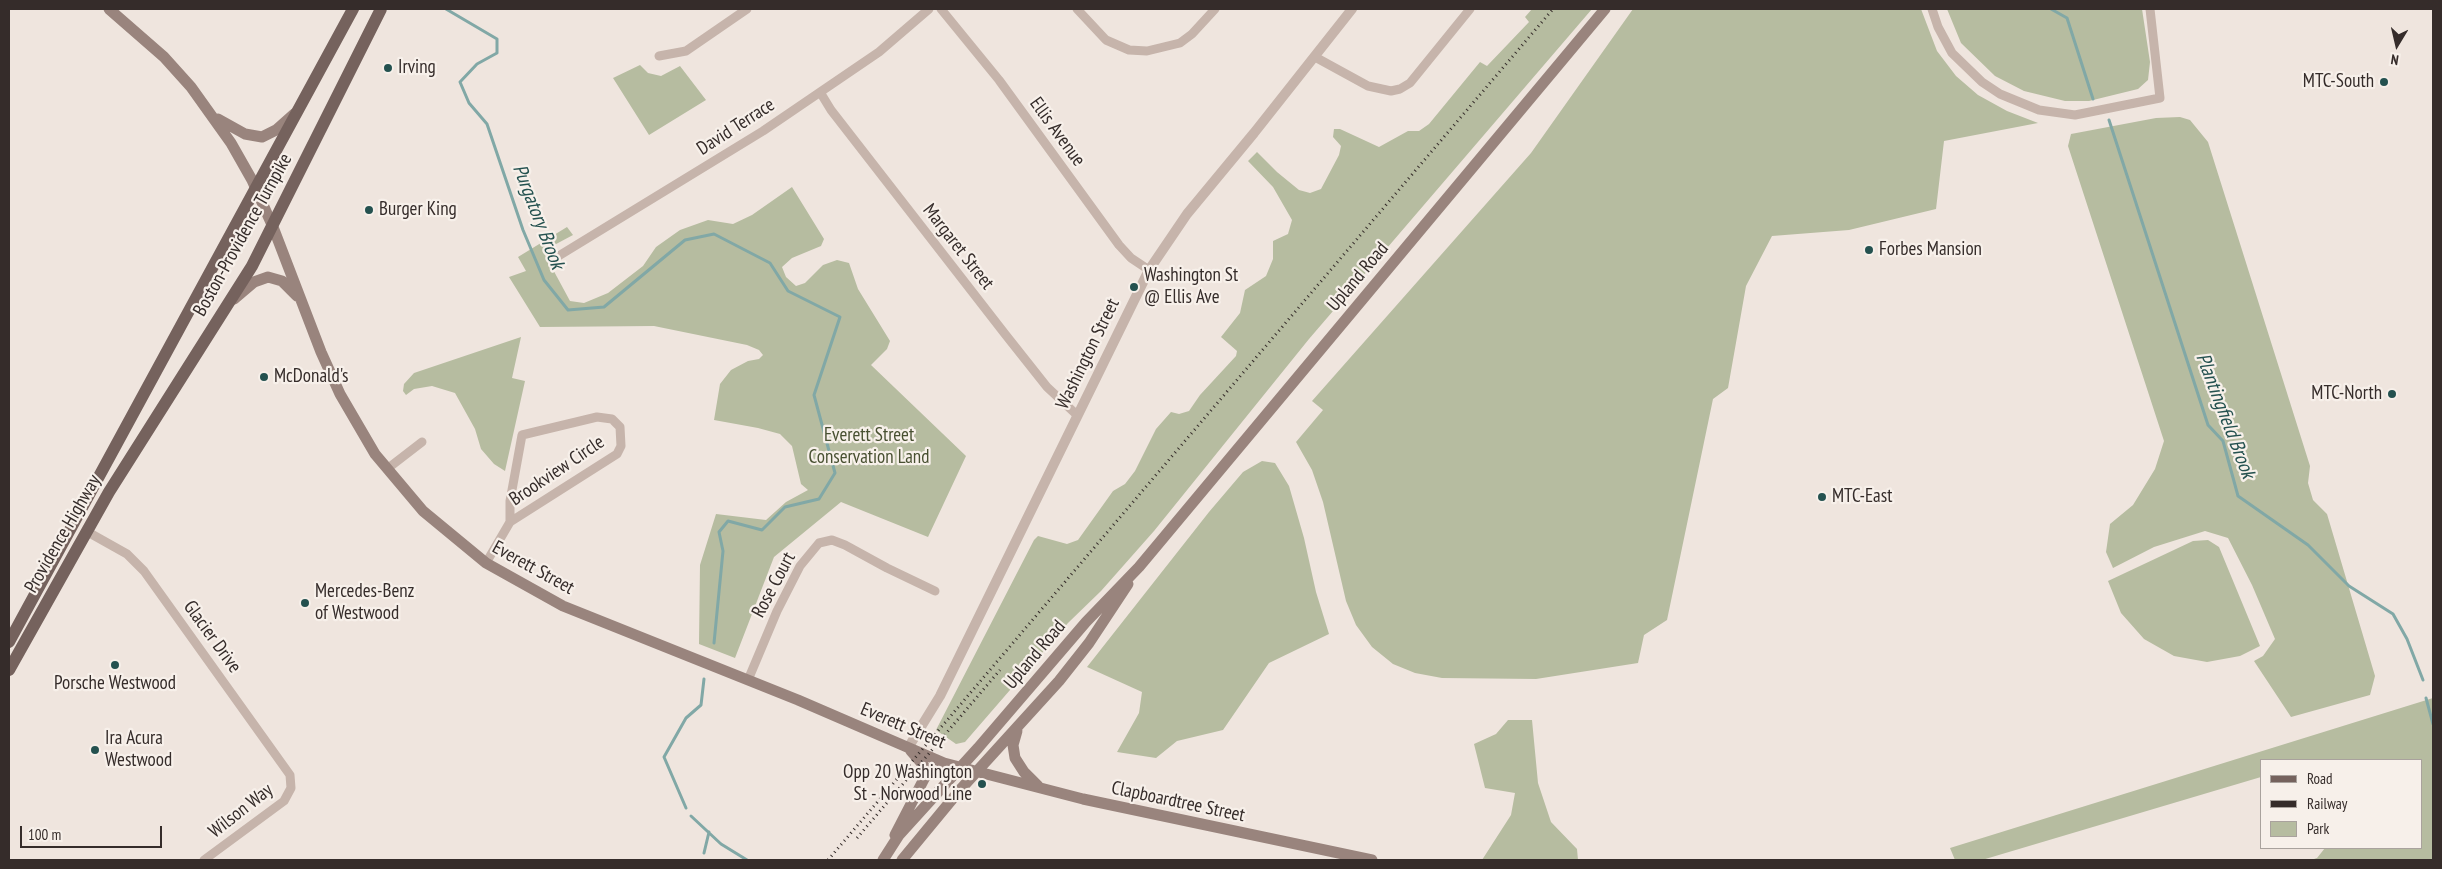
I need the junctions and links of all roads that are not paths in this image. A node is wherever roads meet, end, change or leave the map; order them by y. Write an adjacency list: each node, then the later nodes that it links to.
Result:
1 (109, 9): 18 (main road)
2 (352, 9): 17 (main road, Boston-Providence Turnpike)
3 (381, 9): 20 (main road, Boston-Providence Turnpike)
4 (747, 9): 14 (street)
5 (929, 9): 16 (street, David Terrace)
6 (941, 9): 22 (street, Ellis Avenue)
7 (1077, 9): 8 (street)
8 (1215, 9)
9 (1352, 9): 15 (street, Washington Street)
10 (1470, 9): 15 (street)
11 (1605, 9): 33 (main road, Upland Road)
12 (1932, 9): 13 (street)
13 (2150, 9)
14 (659, 56)
15 (1315, 57): 22 (street, Washington Street)
16 (820, 92): 21 (street, David Terrace); 25 (street, Margaret Street)
17 (300, 108): 18 (main road); 19 (main road, Boston-Providence Turnpike)
18 (212, 115): 19 (main road, Everett Street)
19 (256, 189): 20 (main road, Everett Street); 27 (main road, Boston-Providence Turnpike)
20 (273, 226): 23 (main road, Everett Street); 24 (main road, Boston-Providence Turnpike)
21 (552, 260)
22 (1149, 270): 25 (street, Washington Street)
23 (303, 304): 24 (main road); 28 (main road, Everett Street)
24 (226, 307): 29 (main road, Boston-Providence Turnpike)
25 (1077, 416): 39 (street, Washington Street)
26 (422, 442): 28 (street)
27 (103, 466): 35 (main road, Providence Highway)
28 (386, 469): 32 (main road, Everett Street)
29 (122, 471): 31 (main road, Providence Highway)
30 (510, 522): 30 (street, Brookview Circle); 32 (street, Brookview Circle)
31 (86, 530): 36 (main road, Providence Highway); 42 (street, Glacier Drive)
32 (486, 563): 37 (main road, Everett Street)
33 (1139, 567): 38 (main road, Upland Road); 40 (main road, Upland Road)
34 (935, 591): 37 (street, Rose Court)
35 (9, 640)
36 (9, 670)
37 (748, 680): 39 (main road, Everett Street)
38 (1020, 726): 41 (main road, Upland Road); 43 (main road)
39 (908, 748): 40 (main road, Everett Street); 44 (main road)
40 (960, 768): 41 (main road, Everett Street); 44 (main road)
41 (978, 772): 43 (main road, Clapboardtree Street); 46 (main road)
42 (291, 783): 45 (street, Wilson Way)
43 (1040, 787): 47 (main road, Clapboardtree Street)
44 (887, 858)
45 (204, 860)
46 (902, 860)
47 (1372, 860)

